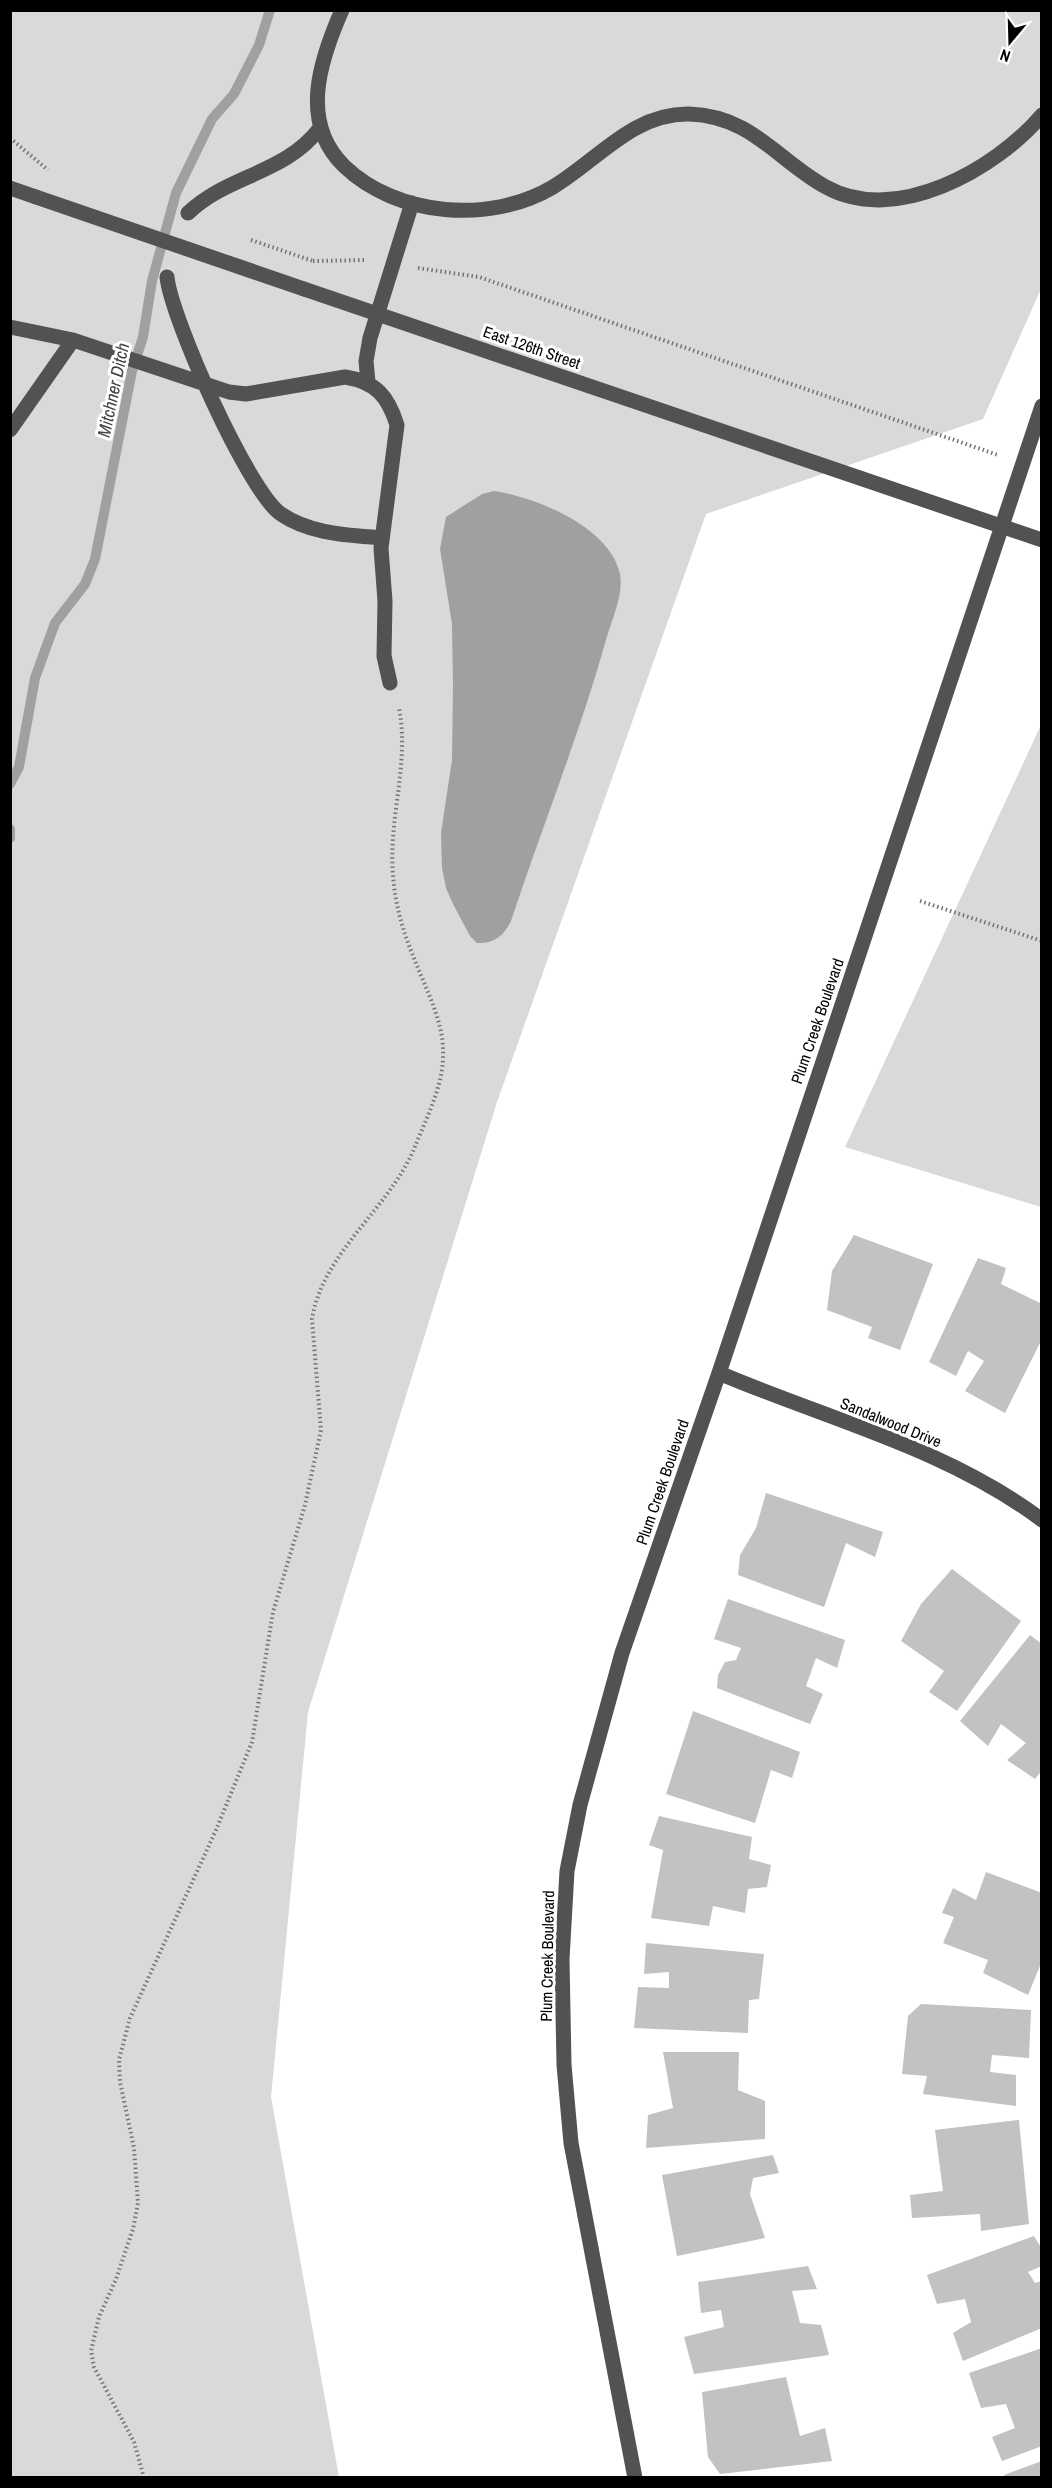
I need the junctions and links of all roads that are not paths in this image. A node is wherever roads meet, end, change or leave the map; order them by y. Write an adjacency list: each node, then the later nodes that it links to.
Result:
1 (342, 10): 3 (street)
2 (1041, 115): 5 (street)
3 (320, 128): 5 (street); 6 (street)
4 (10, 188): 8 (street, East 126th Street, bridge)
5 (412, 203): 8 (street)
6 (188, 213)
7 (167, 277): 12 (street)
8 (378, 314): 11 (street); 15 (street, East 126th Street)
9 (10, 327): 10 (street)
10 (73, 340): 12 (street); 14 (street)
11 (368, 382): 12 (street); 16 (street)
12 (206, 386): 16 (street)
13 (1041, 406): 15 (street, Plum Creek Boulevard)
14 (10, 429)
15 (1002, 527): 17 (street, East 126th Street); 19 (street, Plum Creek Boulevard)
16 (382, 538): 18 (street)
17 (1041, 540)
18 (390, 683)
19 (718, 1373): 20 (street, Sandalwood Drive); 21 (street, Plum Creek Boulevard)
20 (1041, 1520)
21 (635, 2478)

